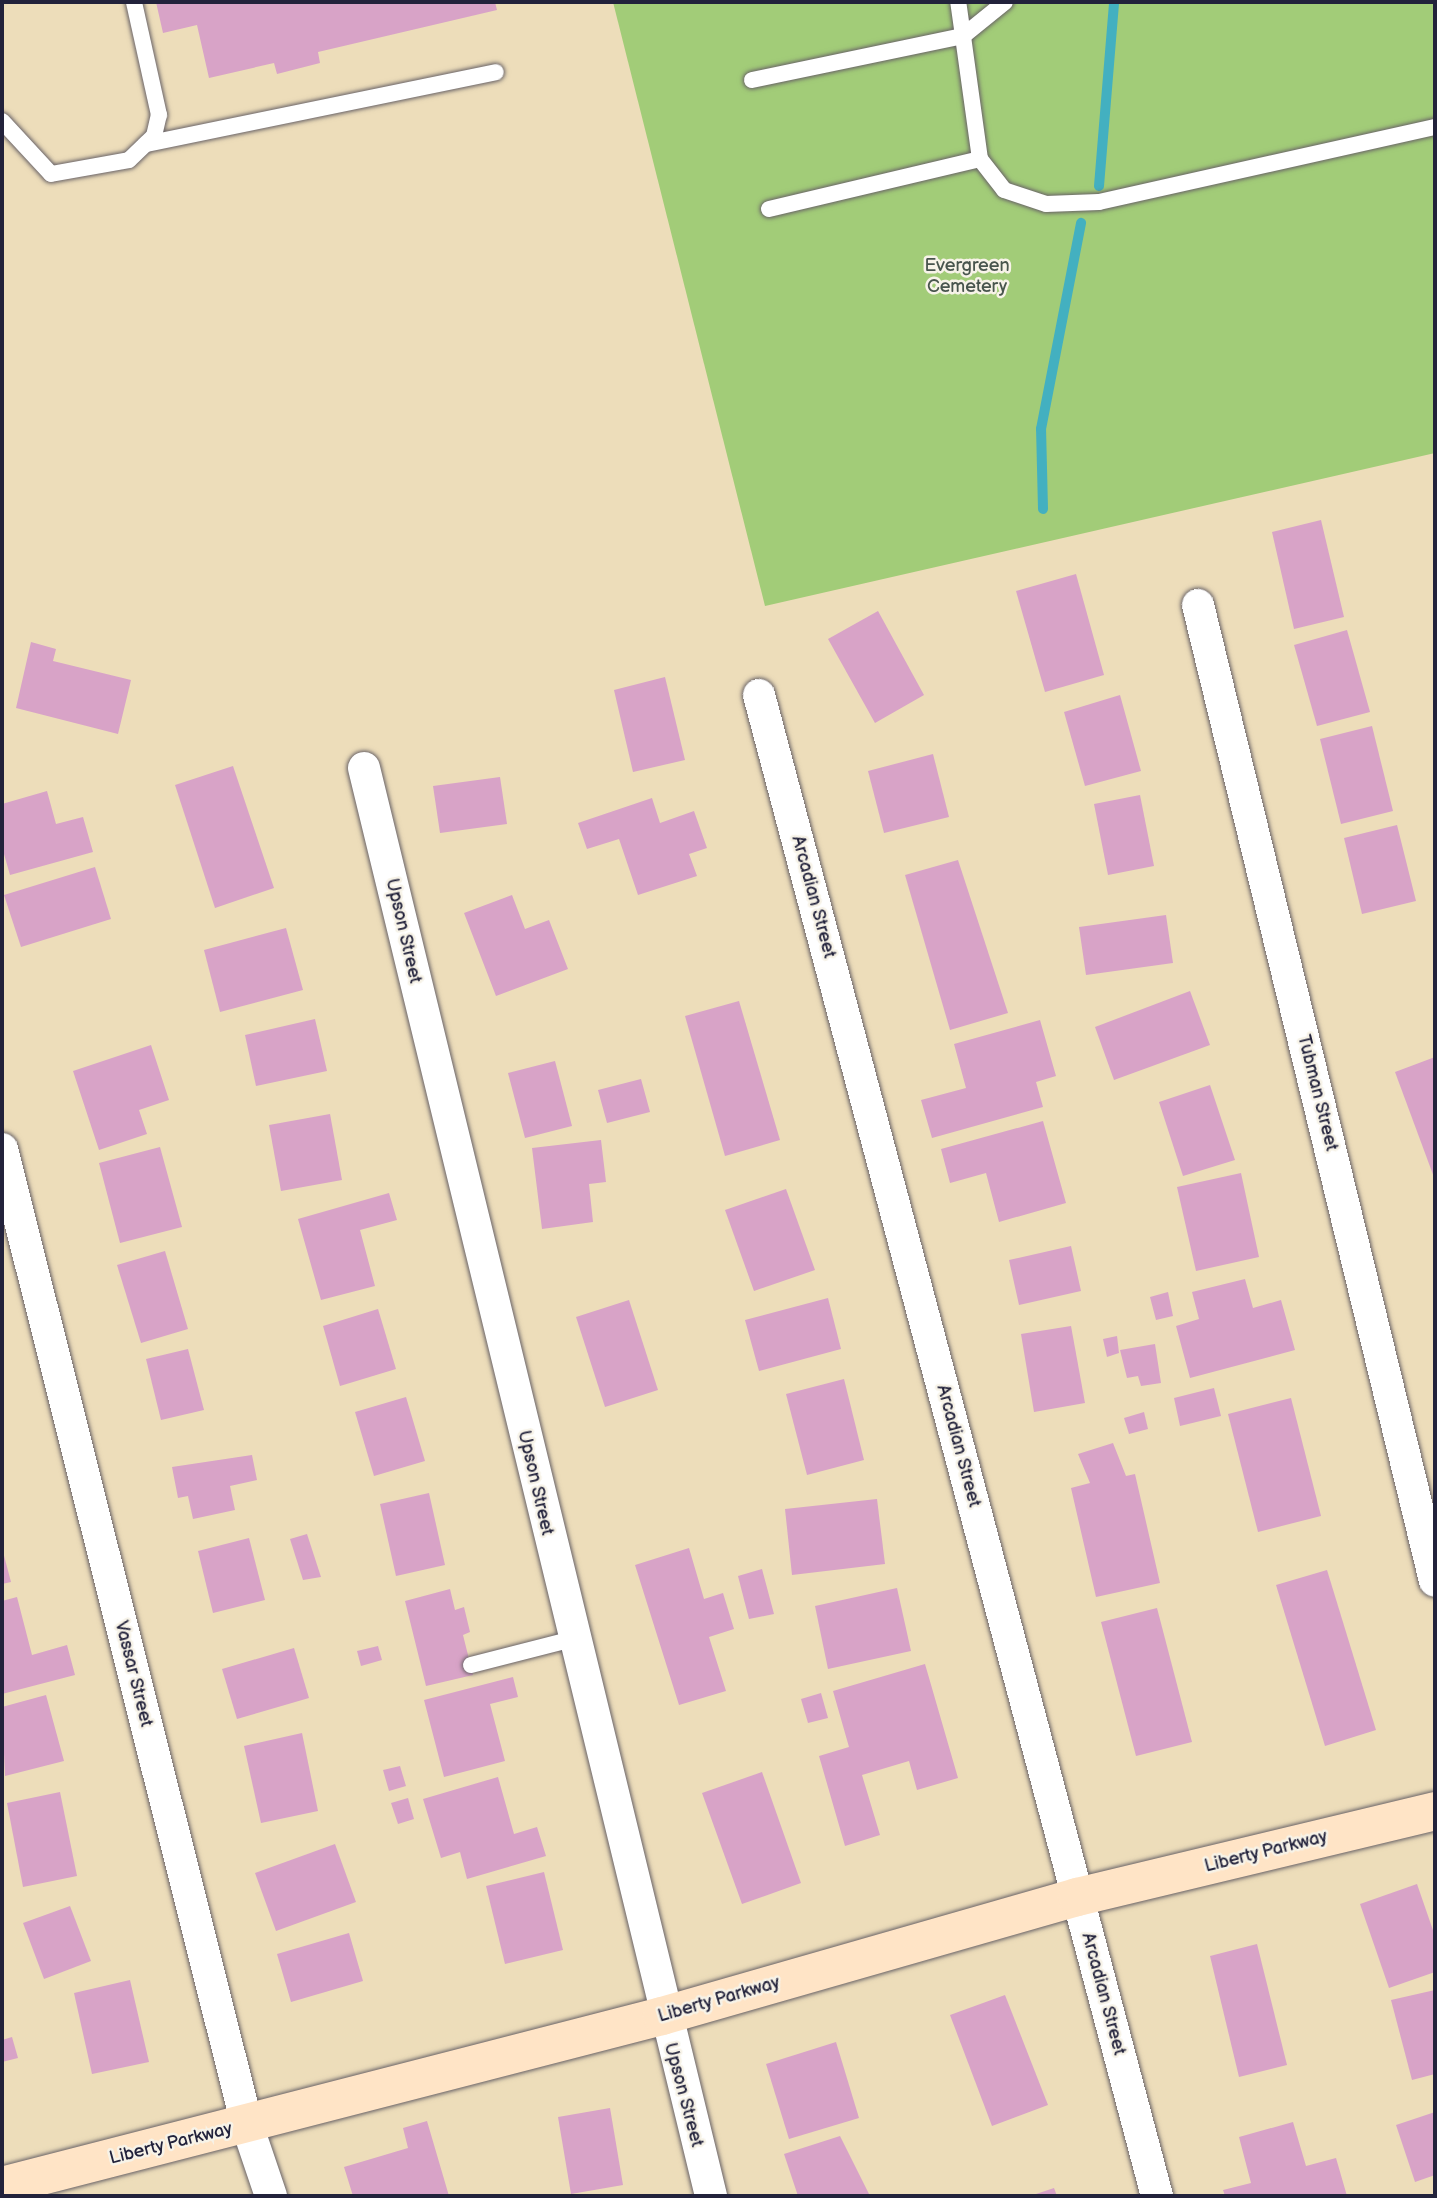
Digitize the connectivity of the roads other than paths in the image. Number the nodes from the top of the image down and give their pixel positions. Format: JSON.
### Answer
{"nodes":[{"id":1,"x":134,"y":2,"type":"edge"},
{"id":2,"x":958,"y":2,"type":"edge"},
{"id":3,"x":1006,"y":2,"type":"edge"},
{"id":4,"x":963,"y":36,"type":"junction"},
{"id":5,"x":496,"y":72,"type":"dead end"},
{"id":6,"x":752,"y":80,"type":"dead end"},
{"id":7,"x":2,"y":121,"type":"edge"},
{"id":8,"x":1435,"y":127,"type":"edge"},
{"id":9,"x":146,"y":144,"type":"junction"},
{"id":10,"x":980,"y":159,"type":"junction"},
{"id":11,"x":769,"y":209,"type":"dead end"},
{"id":12,"x":1198,"y":605,"type":"dead end"},
{"id":13,"x":760,"y":695,"type":"dead end"},
{"id":14,"x":365,"y":768,"type":"dead end"},
{"id":15,"x":3,"y":1161,"type":"edge"},
{"id":16,"x":1435,"y":1581,"type":"edge"},
{"id":17,"x":572,"y":1639,"type":"junction"},
{"id":18,"x":471,"y":1665,"type":"dead end"},
{"id":19,"x":1435,"y":1811,"type":"edge"},
{"id":20,"x":1077,"y":1897,"type":"junction"},
{"id":21,"x":662,"y":2016,"type":"junction"},
{"id":22,"x":247,"y":2125,"type":"junction"},
{"id":23,"x":2,"y":2186,"type":"edge"},
{"id":24,"x":271,"y":2196,"type":"edge"},
{"id":25,"x":711,"y":2196,"type":"edge"},
{"id":26,"x":1157,"y":2196,"type":"edge"}],
"edges":[{"from":1,"to":9,"type":"lane"},
{"from":2,"to":4,"type":"lane"},
{"from":3,"to":4,"type":"lane"},
{"from":4,"to":6,"type":"lane"},
{"from":4,"to":10,"type":"lane"},
{"from":5,"to":9,"type":"lane"},
{"from":7,"to":9,"type":"lane"},
{"from":8,"to":10,"type":"lane"},
{"from":10,"to":11,"type":"lane"},
{"from":12,"to":16,"type":"street","name":"Tubman Street"},
{"from":13,"to":20,"type":"street","name":"Arcadian Street"},
{"from":14,"to":17,"type":"street","name":"Upson Street"},
{"from":15,"to":22,"type":"street","name":"Vassar Street"},
{"from":17,"to":18,"type":"lane"},
{"from":17,"to":21,"type":"street","name":"Upson Street"},
{"from":19,"to":20,"type":"street","name":"Liberty Parkway"},
{"from":20,"to":21,"type":"street","name":"Liberty Parkway"},
{"from":20,"to":26,"type":"street","name":"Arcadian Street"},
{"from":21,"to":22,"type":"street","name":"Liberty Parkway"},
{"from":21,"to":25,"type":"street","name":"Upson Street"},
{"from":22,"to":23,"type":"street","name":"Liberty Parkway"},
{"from":22,"to":24,"type":"street","name":"Vassar Street"}]}
